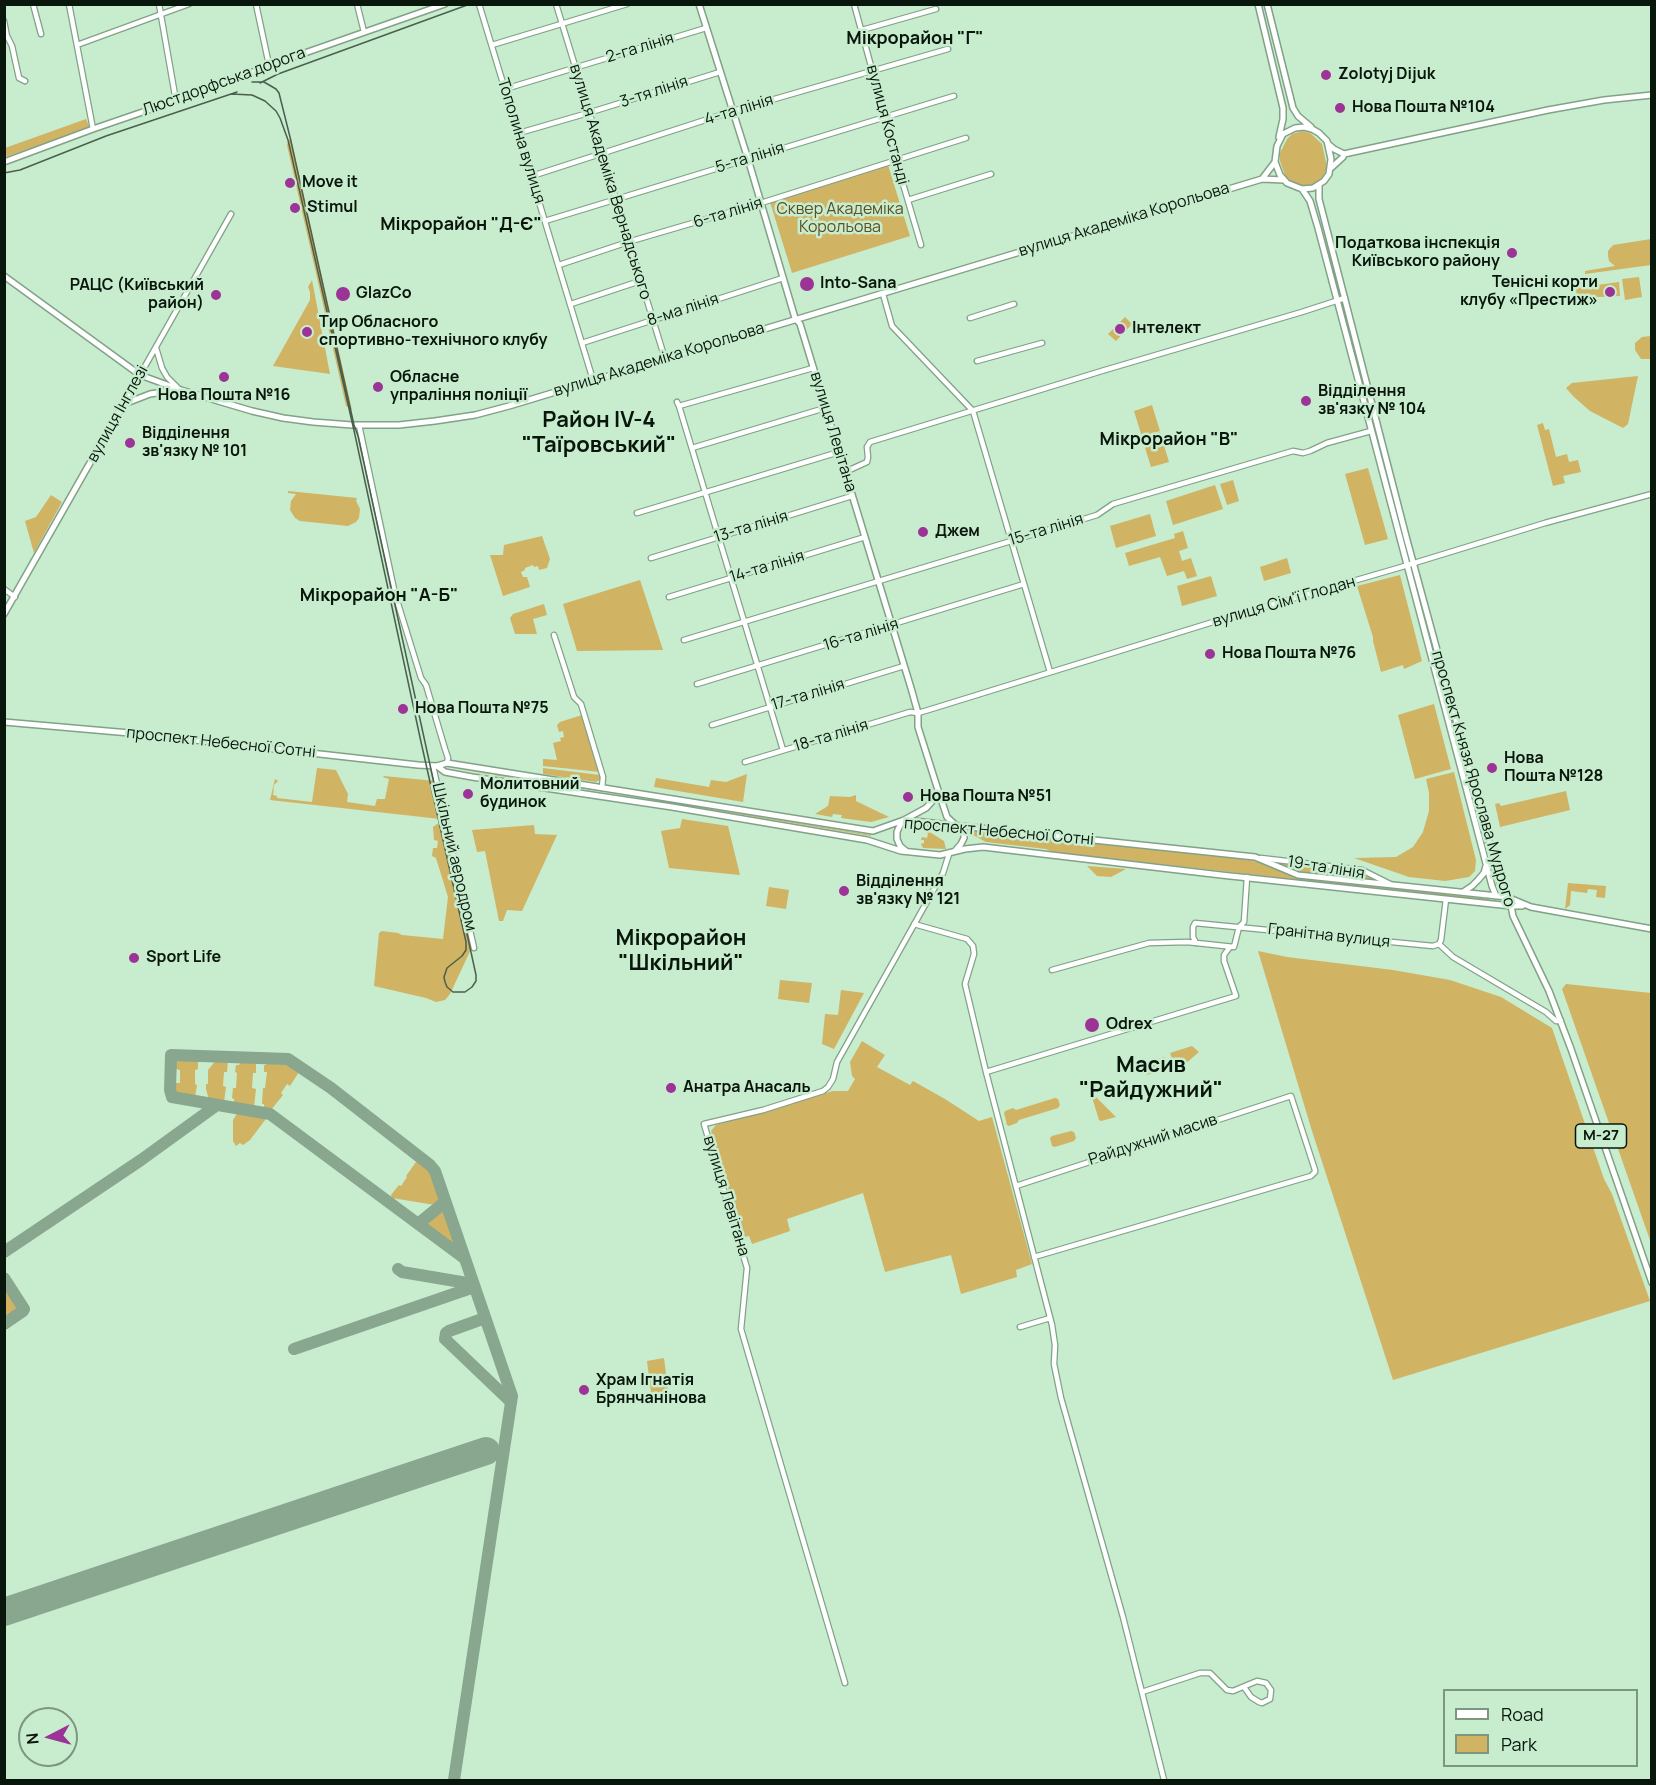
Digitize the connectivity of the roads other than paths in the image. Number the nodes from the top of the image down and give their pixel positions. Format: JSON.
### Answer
{"nodes":[{"id":1,"x":33,"y":4,"type":"edge"},
{"id":2,"x":69,"y":4,"type":"edge"},
{"id":3,"x":159,"y":4,"type":"edge"},
{"id":4,"x":189,"y":4,"type":"edge"},
{"id":5,"x":256,"y":4,"type":"edge"},
{"id":6,"x":357,"y":4,"type":"edge"},
{"id":7,"x":445,"y":4,"type":"edge"},
{"id":8,"x":479,"y":4,"type":"edge"},
{"id":9,"x":556,"y":4,"type":"edge"},
{"id":10,"x":627,"y":4,"type":"edge"},
{"id":11,"x":699,"y":4,"type":"edge"},
{"id":12,"x":854,"y":4,"type":"edge"},
{"id":13,"x":1258,"y":4,"type":"edge"},
{"id":14,"x":1267,"y":4,"type":"edge"},
{"id":15,"x":936,"y":9,"type":"dead end"},
{"id":16,"x":161,"y":15,"type":"junction"},
{"id":17,"x":4,"y":21,"type":"edge"},
{"id":18,"x":561,"y":25,"type":"junction"},
{"id":19,"x":706,"y":28,"type":"junction"},
{"id":20,"x":862,"y":30,"type":"junction"},
{"id":21,"x":364,"y":32,"type":"junction"},
{"id":22,"x":41,"y":34,"type":"dead end"},
{"id":23,"x":6,"y":37,"type":"edge"},
{"id":24,"x":77,"y":45,"type":"junction"},
{"id":25,"x":492,"y":45,"type":"junction"},
{"id":26,"x":948,"y":49,"type":"dead end"},
{"id":27,"x":269,"y":65,"type":"junction"},
{"id":28,"x":574,"y":68,"type":"junction"},
{"id":29,"x":720,"y":72,"type":"junction"},
{"id":30,"x":870,"y":72,"type":"junction"},
{"id":31,"x":25,"y":81,"type":"dead end"},
{"id":32,"x":505,"y":89,"type":"junction"},
{"id":33,"x":1652,"y":95,"type":"edge"},
{"id":34,"x":954,"y":96,"type":"dead end"},
{"id":35,"x":176,"y":101,"type":"junction"},
{"id":36,"x":733,"y":111,"type":"junction"},
{"id":37,"x":588,"y":113,"type":"junction"},
{"id":38,"x":883,"y":117,"type":"junction"},
{"id":39,"x":93,"y":129,"type":"junction"},
{"id":40,"x":1312,"y":129,"type":"junction"},
{"id":41,"x":519,"y":133,"type":"junction"},
{"id":42,"x":966,"y":138,"type":"dead end"},
{"id":43,"x":1279,"y":140,"type":"junction"},
{"id":44,"x":1329,"y":144,"type":"junction"},
{"id":45,"x":1344,"y":154,"type":"junction"},
{"id":46,"x":601,"y":155,"type":"junction"},
{"id":47,"x":748,"y":159,"type":"junction"},
{"id":48,"x":896,"y":160,"type":"junction"},
{"id":49,"x":4,"y":162,"type":"edge"},
{"id":50,"x":1275,"y":162,"type":"junction"},
{"id":51,"x":1331,"y":168,"type":"junction"},
{"id":52,"x":991,"y":174,"type":"dead end"},
{"id":53,"x":532,"y":176,"type":"junction"},
{"id":54,"x":1262,"y":179,"type":"junction"},
{"id":55,"x":1284,"y":180,"type":"junction"},
{"id":56,"x":1319,"y":185,"type":"junction"},
{"id":57,"x":1302,"y":189,"type":"junction"},
{"id":58,"x":615,"y":199,"type":"junction"},
{"id":59,"x":908,"y":200,"type":"junction"},
{"id":60,"x":761,"y":203,"type":"junction"},
{"id":61,"x":231,"y":214,"type":"dead end"},
{"id":62,"x":545,"y":221,"type":"junction"},
{"id":63,"x":628,"y":242,"type":"junction"},
{"id":64,"x":921,"y":245,"type":"dead end"},
{"id":65,"x":559,"y":265,"type":"junction"},
{"id":66,"x":4,"y":276,"type":"edge"},
{"id":67,"x":783,"y":278,"type":"junction"},
{"id":68,"x":640,"y":281,"type":"junction"},
{"id":69,"x":883,"y":294,"type":"junction"},
{"id":70,"x":1345,"y":298,"type":"junction"},
{"id":71,"x":1336,"y":301,"type":"junction"},
{"id":72,"x":571,"y":304,"type":"junction"},
{"id":73,"x":1014,"y":304,"type":"dead end"},
{"id":74,"x":795,"y":318,"type":"junction"},
{"id":75,"x":970,"y":318,"type":"dead end"},
{"id":76,"x":652,"y":320,"type":"junction"},
{"id":77,"x":582,"y":342,"type":"junction"},
{"id":78,"x":1042,"y":343,"type":"dead end"},
{"id":79,"x":155,"y":347,"type":"junction"},
{"id":80,"x":665,"y":359,"type":"junction"},
{"id":81,"x":976,"y":361,"type":"dead end"},
{"id":82,"x":813,"y":368,"type":"junction"},
{"id":83,"x":140,"y":375,"type":"junction"},
{"id":84,"x":593,"y":380,"type":"junction"},
{"id":85,"x":181,"y":390,"type":"junction"},
{"id":86,"x":124,"y":404,"type":"junction"},
{"id":87,"x":825,"y":408,"type":"junction"},
{"id":88,"x":973,"y":411,"type":"junction"},
{"id":89,"x":359,"y":425,"type":"junction"},
{"id":90,"x":1379,"y":429,"type":"junction"},
{"id":91,"x":1371,"y":430,"type":"junction"},
{"id":92,"x":692,"y":448,"type":"junction"},
{"id":93,"x":839,"y":453,"type":"junction"},
{"id":94,"x":844,"y":472,"type":"junction"},
{"id":95,"x":705,"y":493,"type":"junction"},
{"id":96,"x":1652,"y":494,"type":"edge"},
{"id":97,"x":852,"y":496,"type":"junction"},
{"id":98,"x":637,"y":513,"type":"dead end"},
{"id":99,"x":719,"y":537,"type":"junction"},
{"id":100,"x":865,"y":537,"type":"junction"},
{"id":101,"x":1011,"y":541,"type":"junction"},
{"id":102,"x":651,"y":558,"type":"dead end"},
{"id":103,"x":1414,"y":563,"type":"junction"},
{"id":104,"x":1407,"y":565,"type":"junction"},
{"id":105,"x":731,"y":578,"type":"junction"},
{"id":106,"x":878,"y":581,"type":"junction"},
{"id":107,"x":1024,"y":584,"type":"junction"},
{"id":108,"x":4,"y":589,"type":"edge"},
{"id":109,"x":15,"y":597,"type":"junction"},
{"id":110,"x":669,"y":597,"type":"dead end"},
{"id":111,"x":4,"y":614,"type":"edge"},
{"id":112,"x":744,"y":622,"type":"junction"},
{"id":113,"x":892,"y":626,"type":"junction"},
{"id":114,"x":555,"y":635,"type":"dead end"},
{"id":115,"x":684,"y":640,"type":"dead end"},
{"id":116,"x":758,"y":666,"type":"junction"},
{"id":117,"x":904,"y":666,"type":"junction"},
{"id":118,"x":1050,"y":672,"type":"junction"},
{"id":119,"x":697,"y":684,"type":"dead end"},
{"id":120,"x":770,"y":707,"type":"junction"},
{"id":121,"x":918,"y":713,"type":"junction"},
{"id":122,"x":5,"y":722,"type":"edge"},
{"id":123,"x":712,"y":725,"type":"dead end"},
{"id":124,"x":783,"y":750,"type":"junction"},
{"id":125,"x":745,"y":762,"type":"dead end"},
{"id":126,"x":447,"y":764,"type":"junction"},
{"id":127,"x":435,"y":766,"type":"junction"},
{"id":128,"x":602,"y":788,"type":"junction"},
{"id":129,"x":938,"y":790,"type":"junction"},
{"id":130,"x":673,"y":800,"type":"junction"},
{"id":131,"x":672,"y":807,"type":"junction"},
{"id":132,"x":904,"y":820,"type":"junction"},
{"id":133,"x":957,"y":825,"type":"junction"},
{"id":134,"x":906,"y":851,"type":"junction"},
{"id":135,"x":951,"y":853,"type":"junction"},
{"id":136,"x":1255,"y":857,"type":"junction"},
{"id":137,"x":1486,"y":865,"type":"junction"},
{"id":138,"x":1247,"y":877,"type":"junction"},
{"id":139,"x":1395,"y":886,"type":"junction"},
{"id":140,"x":1461,"y":892,"type":"junction"},
{"id":141,"x":1496,"y":896,"type":"junction"},
{"id":142,"x":1507,"y":897,"type":"junction"},
{"id":143,"x":1446,"y":899,"type":"junction"},
{"id":144,"x":1503,"y":906,"type":"junction"},
{"id":145,"x":1511,"y":906,"type":"junction"},
{"id":146,"x":1526,"y":906,"type":"junction"},
{"id":147,"x":1513,"y":916,"type":"junction"},
{"id":148,"x":914,"y":924,"type":"junction"},
{"id":149,"x":1239,"y":927,"type":"junction"},
{"id":150,"x":1652,"y":929,"type":"edge"},
{"id":151,"x":1196,"y":943,"type":"junction"},
{"id":152,"x":1439,"y":944,"type":"junction"},
{"id":153,"x":1230,"y":947,"type":"junction"},
{"id":154,"x":474,"y":948,"type":"dead end"},
{"id":155,"x":1052,"y":970,"type":"dead end"},
{"id":156,"x":1561,"y":1021,"type":"junction"},
{"id":157,"x":986,"y":1072,"type":"junction"},
{"id":158,"x":1016,"y":1186,"type":"junction"},
{"id":159,"x":1034,"y":1257,"type":"junction"},
{"id":160,"x":1652,"y":1283,"type":"edge"},
{"id":161,"x":1050,"y":1318,"type":"junction"},
{"id":162,"x":1020,"y":1327,"type":"dead end"},
{"id":163,"x":845,"y":1683,"type":"dead end"},
{"id":164,"x":1245,"y":1687,"type":"junction"},
{"id":165,"x":1142,"y":1692,"type":"junction"},
{"id":166,"x":1164,"y":1780,"type":"edge"}],
"edges":[{"from":1,"to":22,"type":"street"},
{"from":2,"to":24,"type":"street"},
{"from":3,"to":16,"type":"street"},
{"from":4,"to":16,"type":"street"},
{"from":5,"to":27,"type":"street"},
{"from":6,"to":21,"type":"street"},
{"from":7,"to":21,"type":"main road","name":"Люстдорфська дорога"},
{"from":8,"to":25,"type":"street","name":"Тополина вулиця"},
{"from":9,"to":18,"type":"street","name":"вулиця Академіка Вернадського"},
{"from":10,"to":18,"type":"street"},
{"from":11,"to":19,"type":"main road","name":"вулиця Левітана"},
{"from":12,"to":20,"type":"street","name":"вулиця Костанді"},
{"from":13,"to":43,"type":"main road"},
{"from":14,"to":40,"type":"main road"},
{"from":15,"to":20,"type":"street"},
{"from":16,"to":24,"type":"street"},
{"from":16,"to":35,"type":"street"},
{"from":17,"to":23,"type":"street"},
{"from":18,"to":25,"type":"street"},
{"from":18,"to":28,"type":"street","name":"вулиця Академіка Вернадського"},
{"from":19,"to":28,"type":"street","name":"2-га лінія"},
{"from":19,"to":29,"type":"main road","name":"вулиця Левітана"},
{"from":20,"to":30,"type":"street","name":"вулиця Костанді"},
{"from":21,"to":27,"type":"main road","name":"Люстдорфська дорога"},
{"from":23,"to":31,"type":"street"},
{"from":24,"to":39,"type":"street"},
{"from":25,"to":32,"type":"street","name":"Тополина вулиця"},
{"from":26,"to":30,"type":"street","name":"4-та лінія"},
{"from":27,"to":35,"type":"main road","name":"Люстдорфська дорога"},
{"from":28,"to":32,"type":"street","name":"2-га лінія"},
{"from":28,"to":37,"type":"street","name":"вулиця Академіка Вернадського"},
{"from":29,"to":36,"type":"main road","name":"вулиця Левітана"},
{"from":29,"to":37,"type":"street","name":"3-тя лінія"},
{"from":30,"to":36,"type":"street","name":"4-та лінія"},
{"from":30,"to":38,"type":"street","name":"вулиця Костанді"},
{"from":32,"to":41,"type":"street","name":"Тополина вулиця"},
{"from":33,"to":45,"type":"main road"},
{"from":34,"to":38,"type":"street","name":"5-та лінія"},
{"from":35,"to":39,"type":"main road","name":"Люстдорфська дорога"},
{"from":36,"to":46,"type":"street","name":"4-та лінія"},
{"from":36,"to":47,"type":"main road","name":"вулиця Левітана"},
{"from":37,"to":41,"type":"street","name":"3-тя лінія"},
{"from":37,"to":46,"type":"street","name":"вулиця Академіка Вернадського"},
{"from":38,"to":47,"type":"street","name":"5-та лінія"},
{"from":38,"to":48,"type":"street","name":"вулиця Костанді"},
{"from":39,"to":49,"type":"main road","name":"Люстдорфська дорога"},
{"from":40,"to":43,"type":"main road"},
{"from":40,"to":44,"type":"main road"},
{"from":41,"to":53,"type":"street","name":"Тополина вулиця"},
{"from":42,"to":48,"type":"street","name":"6-та лінія"},
{"from":43,"to":50,"type":"main road"},
{"from":44,"to":45,"type":"main road"},
{"from":44,"to":51,"type":"main road"},
{"from":45,"to":51,"type":"main road"},
{"from":46,"to":53,"type":"street","name":"4-та лінія"},
{"from":46,"to":58,"type":"street","name":"вулиця Академіка Вернадського"},
{"from":47,"to":58,"type":"street","name":"5-та лінія"},
{"from":47,"to":60,"type":"main road","name":"вулиця Левітана"},
{"from":48,"to":59,"type":"street","name":"вулиця Костанді"},
{"from":48,"to":60,"type":"street","name":"6-та лінія"},
{"from":50,"to":54,"type":"main road"},
{"from":50,"to":55,"type":"main road"},
{"from":51,"to":56,"type":"main road"},
{"from":52,"to":59,"type":"street"},
{"from":53,"to":62,"type":"street","name":"Тополина вулиця"},
{"from":54,"to":55,"type":"main road","name":"вулиця Академіка Корольова"},
{"from":54,"to":69,"type":"main road","name":"вулиця Академіка Корольова"},
{"from":55,"to":57,"type":"main road"},
{"from":56,"to":57,"type":"main road"},
{"from":56,"to":70,"type":"main road","name":"проспект Князя Ярослава Мудрого"},
{"from":57,"to":71,"type":"main road","name":"проспект Князя Ярослава Мудрого"},
{"from":58,"to":62,"type":"street","name":"5-та лінія"},
{"from":58,"to":63,"type":"street","name":"вулиця Академіка Вернадського"},
{"from":59,"to":64,"type":"street","name":"вулиця Костанді"},
{"from":60,"to":63,"type":"street","name":"6-та лінія"},
{"from":60,"to":67,"type":"main road","name":"вулиця Левітана"},
{"from":61,"to":79,"type":"street","name":"вулиця Інглезі"},
{"from":62,"to":65,"type":"street","name":"Тополина вулиця"},
{"from":63,"to":65,"type":"street","name":"6-та лінія"},
{"from":63,"to":68,"type":"street","name":"вулиця Академіка Вернадського"},
{"from":65,"to":72,"type":"street","name":"Тополина вулиця"},
{"from":66,"to":83,"type":"main road","name":"вулиця Академіка Корольова"},
{"from":67,"to":74,"type":"main road","name":"вулиця Левітана"},
{"from":67,"to":76,"type":"street","name":"8-ма лінія"},
{"from":68,"to":72,"type":"street"},
{"from":68,"to":76,"type":"street","name":"вулиця Академіка Вернадського"},
{"from":69,"to":74,"type":"main road","name":"вулиця Академіка Корольова"},
{"from":69,"to":88,"type":"street"},
{"from":70,"to":71,"type":"street"},
{"from":70,"to":90,"type":"main road","name":"проспект Князя Ярослава Мудрого"},
{"from":71,"to":88,"type":"street"},
{"from":71,"to":91,"type":"main road","name":"проспект Князя Ярослава Мудрого"},
{"from":72,"to":77,"type":"street","name":"Тополина вулиця"},
{"from":73,"to":75,"type":"street"},
{"from":74,"to":80,"type":"main road","name":"вулиця Академіка Корольова"},
{"from":74,"to":82,"type":"main road","name":"вулиця Левітана"},
{"from":76,"to":77,"type":"street","name":"8-ма лінія"},
{"from":76,"to":80,"type":"street","name":"вулиця Академіка Вернадського"},
{"from":77,"to":84,"type":"street","name":"Тополина вулиця"},
{"from":78,"to":81,"type":"street"},
{"from":79,"to":83,"type":"street","name":"вулиця Інглезі"},
{"from":79,"to":85,"type":"street"},
{"from":80,"to":84,"type":"main road","name":"вулиця Академіка Корольова"},
{"from":82,"to":87,"type":"main road","name":"вулиця Левітана"},
{"from":82,"to":92,"type":"street"},
{"from":83,"to":85,"type":"main road","name":"вулиця Академіка Корольова"},
{"from":83,"to":86,"type":"main road","name":"вулиця Інглезі"},
{"from":84,"to":89,"type":"main road","name":"вулиця Академіка Корольова"},
{"from":85,"to":86,"type":"main road"},
{"from":85,"to":89,"type":"main road","name":"вулиця Академіка Корольова"},
{"from":86,"to":109,"type":"main road","name":"вулиця Інглезі"},
{"from":87,"to":92,"type":"street"},
{"from":87,"to":93,"type":"main road","name":"вулиця Левітана"},
{"from":88,"to":94,"type":"street"},
{"from":88,"to":101,"type":"street"},
{"from":89,"to":126,"type":"street"},
{"from":90,"to":91,"type":"main road"},
{"from":90,"to":103,"type":"main road","name":"проспект Князя Ярослава Мудрого"},
{"from":91,"to":101,"type":"street","name":"15-та лінія"},
{"from":91,"to":104,"type":"main road","name":"проспект Князя Ярослава Мудрого"},
{"from":92,"to":95,"type":"street"},
{"from":93,"to":94,"type":"main road","name":"вулиця Левітана"},
{"from":93,"to":95,"type":"street"},
{"from":94,"to":97,"type":"main road","name":"вулиця Левітана"},
{"from":95,"to":98,"type":"street"},
{"from":95,"to":99,"type":"street"},
{"from":96,"to":103,"type":"street","name":"вулиця Сім'ї Глодан"},
{"from":97,"to":99,"type":"street","name":"13-та лінія"},
{"from":97,"to":100,"type":"main road","name":"вулиця Левітана"},
{"from":99,"to":102,"type":"street","name":"13-та лінія"},
{"from":99,"to":105,"type":"street"},
{"from":100,"to":105,"type":"street","name":"14-та лінія"},
{"from":100,"to":106,"type":"main road","name":"вулиця Левітана"},
{"from":101,"to":106,"type":"street","name":"15-та лінія"},
{"from":101,"to":107,"type":"street"},
{"from":103,"to":104,"type":"street","name":"вулиця Сім'ї Глодан"},
{"from":103,"to":142,"type":"main road","name":"проспект Князя Ярослава Мудрого"},
{"from":104,"to":118,"type":"street","name":"вулиця Сім'ї Глодан"},
{"from":104,"to":137,"type":"main road","name":"проспект Князя Ярослава Мудрого"},
{"from":105,"to":110,"type":"street","name":"14-та лінія"},
{"from":105,"to":112,"type":"street"},
{"from":106,"to":112,"type":"street","name":"15-та лінія"},
{"from":106,"to":113,"type":"main road","name":"вулиця Левітана"},
{"from":107,"to":113,"type":"street","name":"16-та лінія"},
{"from":107,"to":118,"type":"street"},
{"from":108,"to":109,"type":"street"},
{"from":109,"to":111,"type":"main road","name":"вулиця Інглезі"},
{"from":112,"to":115,"type":"street","name":"15-та лінія"},
{"from":112,"to":116,"type":"street"},
{"from":113,"to":116,"type":"street","name":"16-та лінія"},
{"from":113,"to":117,"type":"main road","name":"вулиця Левітана"},
{"from":114,"to":128,"type":"street"},
{"from":116,"to":119,"type":"street","name":"16-та лінія"},
{"from":116,"to":120,"type":"street"},
{"from":117,"to":120,"type":"street","name":"17-та лінія"},
{"from":117,"to":121,"type":"main road","name":"вулиця Левітана"},
{"from":118,"to":121,"type":"street","name":"вулиця Сім'ї Глодан"},
{"from":120,"to":123,"type":"street","name":"17-та лінія"},
{"from":120,"to":124,"type":"street"},
{"from":121,"to":124,"type":"street","name":"18-та лінія"},
{"from":121,"to":129,"type":"main road","name":"вулиця Левітана"},
{"from":122,"to":127,"type":"main road","name":"проспект Небесної Сотні"},
{"from":124,"to":125,"type":"street","name":"18-та лінія"},
{"from":126,"to":127,"type":"main road","name":"проспект Небесної Сотні"},
{"from":126,"to":128,"type":"main road","name":"проспект Небесної Сотні"},
{"from":127,"to":131,"type":"main road","name":"проспект Небесної Сотні"},
{"from":127,"to":154,"type":"street","name":"Шкільний аеродром"},
{"from":128,"to":130,"type":"main road","name":"проспект Небесної Сотні"},
{"from":129,"to":132,"type":"main road"},
{"from":129,"to":133,"type":"main road","name":"вулиця Левітана"},
{"from":130,"to":131,"type":"main road"},
{"from":130,"to":132,"type":"main road","name":"проспект Небесної Сотні"},
{"from":131,"to":134,"type":"main road","name":"проспект Небесної Сотні"},
{"from":132,"to":133,"type":"main road","name":"проспект Небесної Сотні"},
{"from":132,"to":134,"type":"main road"},
{"from":133,"to":135,"type":"main road","name":"вулиця Левітана"},
{"from":133,"to":136,"type":"main road","name":"проспект Небесної Сотні"},
{"from":134,"to":135,"type":"main road","name":"проспект Небесної Сотні"},
{"from":135,"to":138,"type":"main road","name":"проспект Небесної Сотні"},
{"from":135,"to":148,"type":"street","name":"вулиця Левітана"},
{"from":136,"to":139,"type":"main road","name":"проспект Небесної Сотні"},
{"from":136,"to":139,"type":"street","name":"19-та лінія"},
{"from":137,"to":140,"type":"main road"},
{"from":137,"to":141,"type":"main road","name":"проспект Князя Ярослава Мудрого"},
{"from":138,"to":143,"type":"main road","name":"проспект Небесної Сотні"},
{"from":138,"to":149,"type":"street"},
{"from":139,"to":140,"type":"main road","name":"проспект Небесної Сотні"},
{"from":140,"to":141,"type":"main road","name":"проспект Небесної Сотні"},
{"from":141,"to":142,"type":"main road","name":"проспект Небесної Сотні"},
{"from":141,"to":144,"type":"main road","name":"проспект Князя Ярослава Мудрого"},
{"from":142,"to":145,"type":"main road","name":"проспект Князя Ярослава Мудрого"},
{"from":142,"to":146,"type":"main road","name":"проспект Небесної Сотні"},
{"from":143,"to":144,"type":"main road","name":"проспект Небесної Сотні"},
{"from":143,"to":152,"type":"street"},
{"from":144,"to":145,"type":"main road","name":"проспект Небесної Сотні"},
{"from":144,"to":147,"type":"main road","name":"проспект Князя Ярослава Мудрого"},
{"from":145,"to":146,"type":"main road","name":"проспект Небесної Сотні"},
{"from":145,"to":147,"type":"main road","name":"проспект Князя Ярослава Мудрого"},
{"from":146,"to":150,"type":"main road","name":"проспект Небесної Сотні"},
{"from":147,"to":156,"type":"main road","number":"М-27"},
{"from":148,"to":157,"type":"street"},
{"from":148,"to":163,"type":"street","name":"вулиця Левітана"},
{"from":149,"to":151,"type":"street","name":"Гранітна вулиця"},
{"from":149,"to":152,"type":"street","name":"Гранітна вулиця"},
{"from":149,"to":153,"type":"street"},
{"from":151,"to":153,"type":"street"},
{"from":151,"to":155,"type":"street"},
{"from":152,"to":156,"type":"street"},
{"from":153,"to":157,"type":"street"},
{"from":156,"to":160,"type":"main road","number":"М-27"},
{"from":157,"to":158,"type":"street"},
{"from":158,"to":159,"type":"street"},
{"from":158,"to":159,"type":"street","name":"Райдужний масив"},
{"from":159,"to":161,"type":"street"},
{"from":161,"to":162,"type":"street"},
{"from":161,"to":165,"type":"street"},
{"from":164,"to":164,"type":"street"},
{"from":164,"to":165,"type":"street"},
{"from":165,"to":166,"type":"street"}]}
